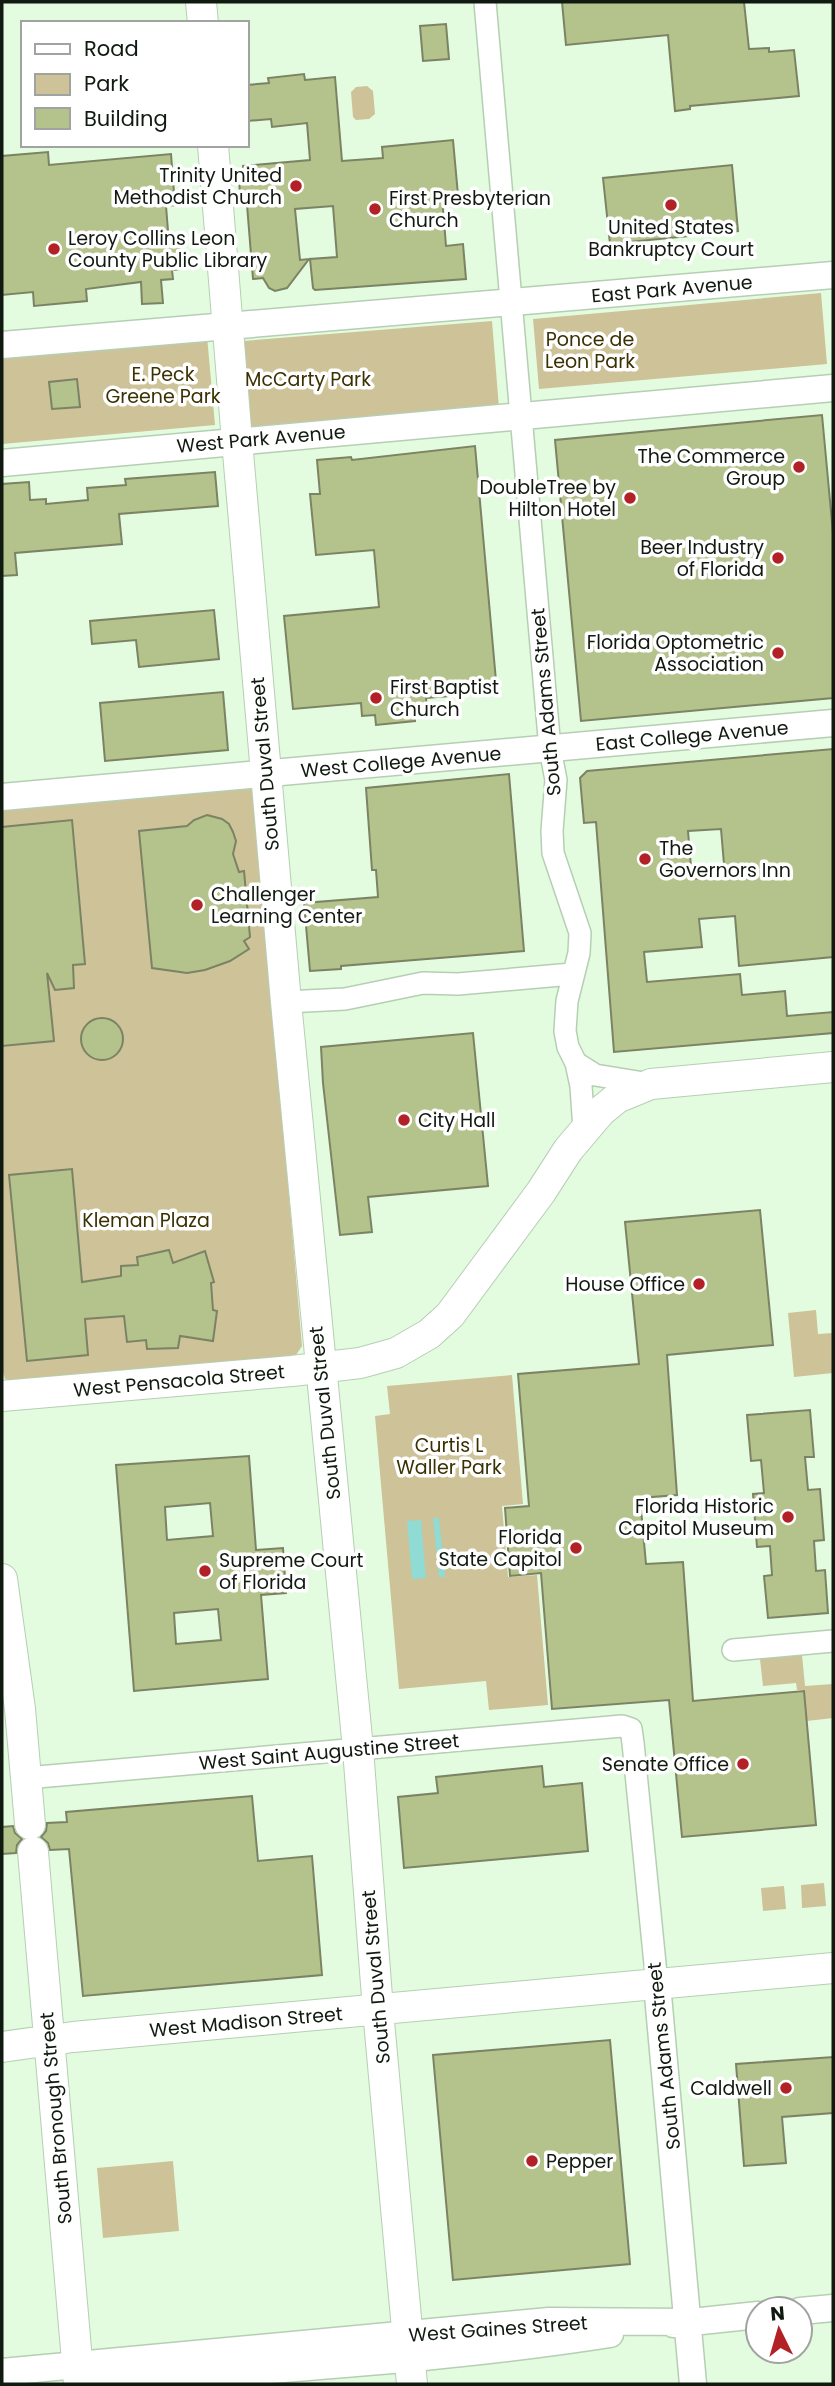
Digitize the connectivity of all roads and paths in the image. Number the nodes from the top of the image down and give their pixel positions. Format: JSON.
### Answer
{"nodes":[{"id":1,"x":201,"y":2,"type":"edge"},
{"id":2,"x":485,"y":2,"type":"edge"},
{"id":3,"x":203,"y":21,"type":"edge"},
{"id":4,"x":214,"y":147,"type":"edge"},
{"id":5,"x":833,"y":275,"type":"edge"},
{"id":6,"x":511,"y":303,"type":"junction"},
{"id":7,"x":229,"y":326,"type":"junction"},
{"id":8,"x":2,"y":345,"type":"edge"},
{"id":9,"x":833,"y":388,"type":"edge"},
{"id":10,"x":520,"y":417,"type":"junction"},
{"id":11,"x":237,"y":441,"type":"junction"},
{"id":12,"x":2,"y":463,"type":"edge"},
{"id":13,"x":833,"y":723,"type":"edge"},
{"id":14,"x":550,"y":749,"type":"junction"},
{"id":15,"x":266,"y":774,"type":"junction"},
{"id":16,"x":2,"y":797,"type":"edge"},
{"id":17,"x":572,"y":974,"type":"junction"},
{"id":18,"x":286,"y":1002,"type":"junction"},
{"id":19,"x":576,"y":1063,"type":"junction"},
{"id":20,"x":833,"y":1067,"type":"edge"},
{"id":21,"x":651,"y":1084,"type":"junction"},
{"id":22,"x":583,"y":1130,"type":"junction"},
{"id":23,"x":320,"y":1368,"type":"junction"},
{"id":24,"x":2,"y":1396,"type":"edge"},
{"id":25,"x":2,"y":1579,"type":"edge"},
{"id":26,"x":833,"y":1641,"type":"edge"},
{"id":27,"x":733,"y":1650,"type":"dead end"},
{"id":28,"x":631,"y":1729,"type":"joint"},
{"id":29,"x":358,"y":1749,"type":"junction"},
{"id":30,"x":26,"y":1778,"type":"junction"},
{"id":31,"x":833,"y":1968,"type":"edge"},
{"id":32,"x":657,"y":1984,"type":"junction"},
{"id":33,"x":378,"y":2010,"type":"junction"},
{"id":34,"x":50,"y":2041,"type":"junction"},
{"id":35,"x":2,"y":2047,"type":"edge"},
{"id":36,"x":833,"y":2308,"type":"edge"},
{"id":37,"x":814,"y":2310,"type":"edge"},
{"id":38,"x":744,"y":2316,"type":"edge"},
{"id":39,"x":688,"y":2322,"type":"junction"},
{"id":40,"x":410,"y":2359,"type":"edge"},
{"id":41,"x":2,"y":2372,"type":"edge"},
{"id":42,"x":82,"y":2378,"type":"edge"},
{"id":43,"x":693,"y":2384,"type":"edge"}],
"edges":[{"from":1,"to":3,"type":"main road"},
{"from":2,"to":6,"type":"street","name":"South Adams Street"},
{"from":4,"to":7,"type":"main road","name":"South Duval Street"},
{"from":5,"to":6,"type":"street","name":"East Park Avenue"},
{"from":6,"to":7,"type":"street"},
{"from":6,"to":10,"type":"street","name":"South Adams Street"},
{"from":7,"to":8,"type":"street"},
{"from":7,"to":11,"type":"main road","name":"South Duval Street"},
{"from":9,"to":10,"type":"street"},
{"from":10,"to":11,"type":"street","name":"West Park Avenue"},
{"from":10,"to":14,"type":"street","name":"South Adams Street"},
{"from":11,"to":12,"type":"street","name":"West Park Avenue"},
{"from":11,"to":15,"type":"main road","name":"South Duval Street"},
{"from":13,"to":14,"type":"street","name":"East College Avenue"},
{"from":14,"to":15,"type":"street","name":"West College Avenue"},
{"from":14,"to":17,"type":"street","name":"South Adams Street"},
{"from":15,"to":16,"type":"street","name":"West College Avenue"},
{"from":15,"to":18,"type":"main road","name":"South Duval Street"},
{"from":17,"to":18,"type":"street"},
{"from":17,"to":19,"type":"street","name":"South Adams Street"},
{"from":18,"to":23,"type":"main road","name":"South Duval Street"},
{"from":19,"to":21,"type":"street"},
{"from":19,"to":22,"type":"street","name":"South Adams Street"},
{"from":20,"to":21,"type":"main road","name":"West Pensacola Street"},
{"from":21,"to":22,"type":"main road","name":"West Pensacola Street"},
{"from":22,"to":23,"type":"main road","name":"West Pensacola Street"},
{"from":23,"to":24,"type":"main road","name":"West Pensacola Street"},
{"from":23,"to":29,"type":"main road","name":"South Duval Street"},
{"from":25,"to":30,"type":"main road","name":"South Bronough Street"},
{"from":26,"to":27,"type":"street"},
{"from":28,"to":29,"type":"street","name":"West Saint Augustine Street"},
{"from":28,"to":32,"type":"street","name":"South Adams Street"},
{"from":29,"to":30,"type":"street","name":"West Saint Augustine Street"},
{"from":29,"to":33,"type":"main road","name":"South Duval Street"},
{"from":30,"to":34,"type":"main road","name":"South Bronough Street"},
{"from":31,"to":32,"type":"main road","name":"West Madison Street"},
{"from":32,"to":33,"type":"main road","name":"West Madison Street"},
{"from":32,"to":39,"type":"street","name":"South Adams Street"},
{"from":33,"to":34,"type":"main road","name":"West Madison Street"},
{"from":33,"to":40,"type":"main road","name":"South Duval Street"},
{"from":34,"to":35,"type":"main road","name":"West Madison Street"},
{"from":34,"to":42,"type":"main road","name":"South Bronough Street"},
{"from":36,"to":37,"type":"street"},
{"from":38,"to":39,"type":"street","name":"West Gaines Street"},
{"from":39,"to":40,"type":"street","name":"West Gaines Street"},
{"from":39,"to":43,"type":"street","name":"South Adams Street"},
{"from":40,"to":42,"type":"street","name":"West Gaines Street"},
{"from":41,"to":42,"type":"street","name":"West Gaines Street"}]}
